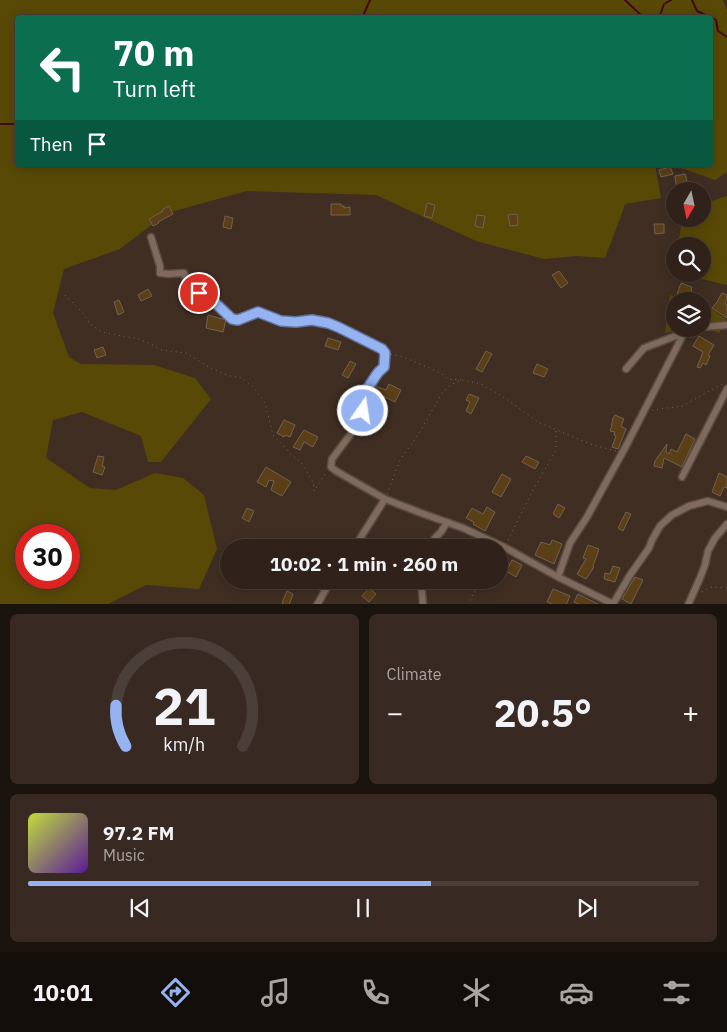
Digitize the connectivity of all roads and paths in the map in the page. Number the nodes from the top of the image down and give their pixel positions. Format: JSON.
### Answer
{"nodes":[{"id":1,"x":151,"y":237,"type":"dead end"},
{"id":2,"x":65,"y":295,"type":"dead end"},
{"id":3,"x":727,"y":325,"type":"edge"},
{"id":4,"x":711,"y":326,"type":"edge"},
{"id":5,"x":672,"y":337,"type":"edge"},
{"id":6,"x":682,"y":337,"type":"edge"},
{"id":7,"x":385,"y":353,"type":"junction"},
{"id":8,"x":626,"y":369,"type":"dead end"},
{"id":9,"x":463,"y":380,"type":"junction"},
{"id":10,"x":725,"y":382,"type":"dead end"},
{"id":11,"x":727,"y":390,"type":"edge"},
{"id":12,"x":644,"y":412,"type":"junction"},
{"id":13,"x":556,"y":430,"type":"junction"},
{"id":14,"x":622,"y":453,"type":"junction"},
{"id":15,"x":332,"y":467,"type":"junction"},
{"id":16,"x":682,"y":477,"type":"dead end"},
{"id":17,"x":385,"y":499,"type":"junction"},
{"id":18,"x":727,"y":506,"type":"edge"},
{"id":19,"x":447,"y":522,"type":"junction"},
{"id":20,"x":727,"y":524,"type":"edge"},
{"id":21,"x":360,"y":539,"type":"edge"},
{"id":22,"x":433,"y":539,"type":"edge"},
{"id":23,"x":487,"y":539,"type":"edge"},
{"id":24,"x":508,"y":539,"type":"edge"},
{"id":25,"x":508,"y":549,"type":"edge"},
{"id":26,"x":558,"y":577,"type":"junction"},
{"id":27,"x":727,"y":588,"type":"edge"},
{"id":28,"x":326,"y":589,"type":"edge"},
{"id":29,"x":422,"y":589,"type":"edge"},
{"id":30,"x":476,"y":589,"type":"edge"},
{"id":31,"x":694,"y":591,"type":"junction"},
{"id":32,"x":317,"y":604,"type":"edge"},
{"id":33,"x":423,"y":604,"type":"edge"},
{"id":34,"x":468,"y":604,"type":"edge"},
{"id":35,"x":613,"y":604,"type":"edge"},
{"id":36,"x":688,"y":604,"type":"edge"}],
"edges":[{"from":1,"to":7,"type":"street"},
{"from":2,"to":15,"type":"path"},
{"from":3,"to":4,"type":"street"},
{"from":5,"to":8,"type":"street"},
{"from":6,"to":12,"type":"street"},
{"from":7,"to":9,"type":"path"},
{"from":7,"to":15,"type":"street"},
{"from":9,"to":13,"type":"path"},
{"from":9,"to":17,"type":"path"},
{"from":10,"to":12,"type":"path"},
{"from":11,"to":16,"type":"street"},
{"from":12,"to":14,"type":"street"},
{"from":13,"to":14,"type":"path"},
{"from":13,"to":24,"type":"path"},
{"from":14,"to":26,"type":"street"},
{"from":15,"to":17,"type":"street"},
{"from":17,"to":19,"type":"street"},
{"from":17,"to":21,"type":"street"},
{"from":18,"to":35,"type":"street"},
{"from":19,"to":22,"type":"street"},
{"from":19,"to":23,"type":"street"},
{"from":20,"to":31,"type":"street"},
{"from":25,"to":26,"type":"street"},
{"from":26,"to":35,"type":"street"},
{"from":27,"to":31,"type":"path"},
{"from":28,"to":32,"type":"street"},
{"from":29,"to":33,"type":"street"},
{"from":30,"to":34,"type":"path"},
{"from":31,"to":36,"type":"street"}]}
